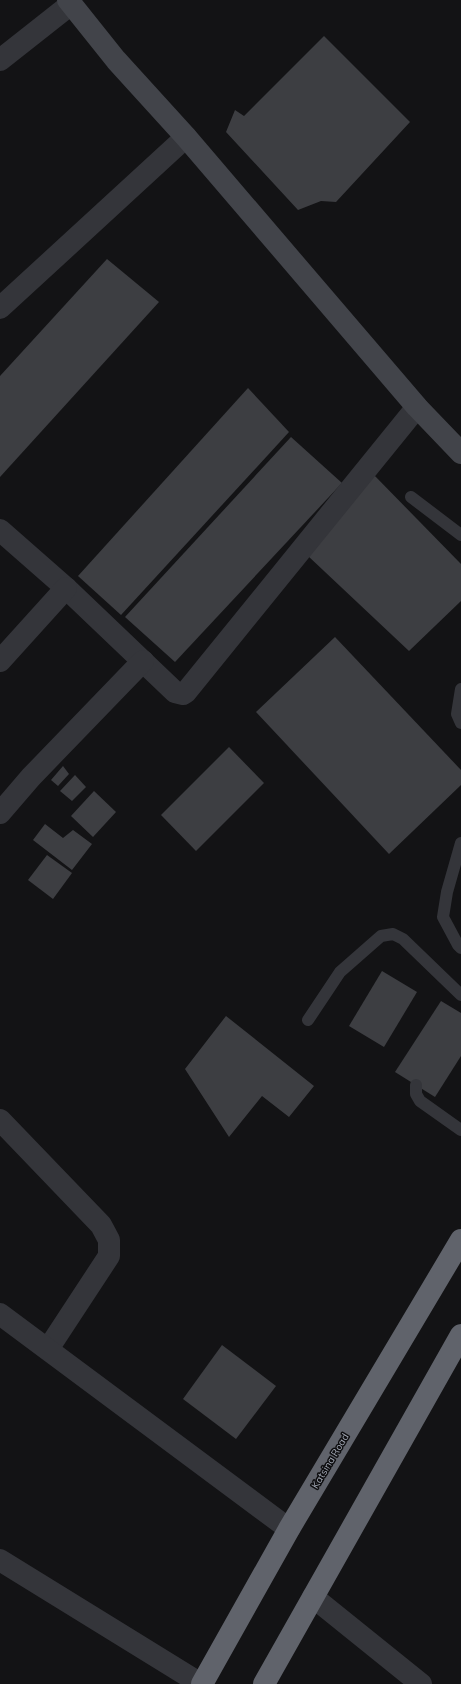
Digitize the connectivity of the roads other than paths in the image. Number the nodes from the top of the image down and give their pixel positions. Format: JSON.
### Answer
{"nodes":[{"id":1,"x":70,"y":2,"type":"edge"},
{"id":2,"x":0,"y":60,"type":"edge"},
{"id":3,"x":186,"y":137,"type":"junction"},
{"id":4,"x":0,"y":308,"type":"edge"},
{"id":5,"x":417,"y":407,"type":"junction"},
{"id":6,"x":461,"y":452,"type":"edge"},
{"id":7,"x":411,"y":497,"type":"dead end"},
{"id":8,"x":0,"y":530,"type":"edge"},
{"id":9,"x":461,"y":534,"type":"edge"},
{"id":10,"x":66,"y":588,"type":"junction"},
{"id":11,"x":0,"y":661,"type":"edge"},
{"id":12,"x":142,"y":661,"type":"junction"},
{"id":13,"x":461,"y":688,"type":"edge"},
{"id":14,"x":461,"y":723,"type":"edge"},
{"id":15,"x":0,"y":813,"type":"edge"},
{"id":16,"x":461,"y":843,"type":"edge"},
{"id":17,"x":461,"y":948,"type":"edge"},
{"id":18,"x":461,"y":995,"type":"edge"},
{"id":19,"x":308,"y":1020,"type":"dead end"},
{"id":20,"x":416,"y":1085,"type":"dead end"},
{"id":21,"x":0,"y":1120,"type":"edge"},
{"id":22,"x":461,"y":1130,"type":"edge"},
{"id":23,"x":461,"y":1240,"type":"edge"},
{"id":24,"x":0,"y":1314,"type":"edge"},
{"id":25,"x":461,"y":1334,"type":"edge"},
{"id":26,"x":48,"y":1349,"type":"junction"},
{"id":27,"x":289,"y":1529,"type":"junction"},
{"id":28,"x":0,"y":1560,"type":"edge"},
{"id":29,"x":313,"y":1597,"type":"junction"},
{"id":30,"x":201,"y":1684,"type":"edge"},
{"id":31,"x":264,"y":1684,"type":"edge"},
{"id":32,"x":421,"y":1684,"type":"edge"}],
"edges":[{"from":1,"to":2,"type":"street"},
{"from":1,"to":3,"type":"street"},
{"from":3,"to":4,"type":"street"},
{"from":3,"to":5,"type":"street"},
{"from":5,"to":6,"type":"street"},
{"from":5,"to":12,"type":"street"},
{"from":7,"to":9,"type":"lane"},
{"from":8,"to":10,"type":"street"},
{"from":10,"to":11,"type":"street"},
{"from":10,"to":12,"type":"street"},
{"from":12,"to":15,"type":"street"},
{"from":13,"to":14,"type":"lane"},
{"from":16,"to":17,"type":"lane"},
{"from":18,"to":19,"type":"lane"},
{"from":20,"to":22,"type":"lane"},
{"from":21,"to":26,"type":"street"},
{"from":23,"to":27,"type":"highway","name":"Katsina Road"},
{"from":24,"to":26,"type":"street"},
{"from":25,"to":29,"type":"highway"},
{"from":26,"to":27,"type":"street"},
{"from":27,"to":30,"type":"highway","name":"Katsina Road"},
{"from":28,"to":30,"type":"street"},
{"from":29,"to":31,"type":"highway"},
{"from":29,"to":32,"type":"street"}]}
